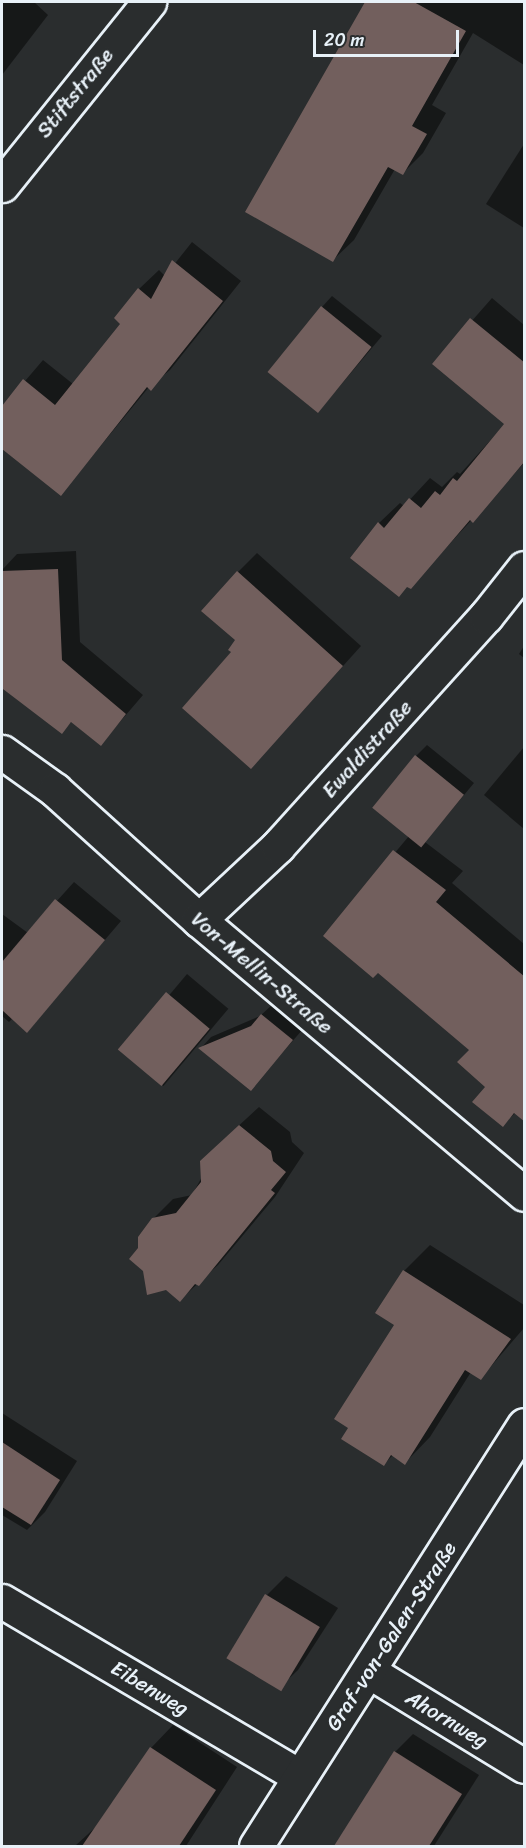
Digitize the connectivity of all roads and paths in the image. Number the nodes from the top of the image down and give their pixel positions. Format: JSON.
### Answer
{"nodes":[{"id":1,"x":149,"y":2,"type":"edge"},
{"id":2,"x":2,"y":185,"type":"edge"},
{"id":3,"x":525,"y":568,"type":"edge"},
{"id":4,"x":2,"y":752,"type":"edge"},
{"id":5,"x":199,"y":920,"type":"junction"},
{"id":6,"x":525,"y":1194,"type":"edge"},
{"id":7,"x":525,"y":1425,"type":"edge"},
{"id":8,"x":2,"y":1600,"type":"edge"},
{"id":9,"x":370,"y":1672,"type":"junction"},
{"id":10,"x":525,"y":1766,"type":"edge"},
{"id":11,"x":299,"y":1776,"type":"junction"},
{"id":12,"x":255,"y":1846,"type":"edge"}],
"edges":[{"from":1,"to":2,"type":"street","name":"Stiftstraße"},
{"from":3,"to":5,"type":"street","name":"Ewaldistraße"},
{"from":4,"to":5,"type":"street","name":"Von-Mellin-Straße"},
{"from":5,"to":6,"type":"street","name":"Von-Mellin-Straße"},
{"from":7,"to":9,"type":"street","name":"Graf-von-Galen-Straße"},
{"from":8,"to":11,"type":"street","name":"Eibenweg"},
{"from":9,"to":10,"type":"street","name":"Ahornweg"},
{"from":9,"to":11,"type":"street","name":"Graf-von-Galen-Straße"},
{"from":11,"to":12,"type":"street","name":"Graf-von-Galen-Straße"}]}
